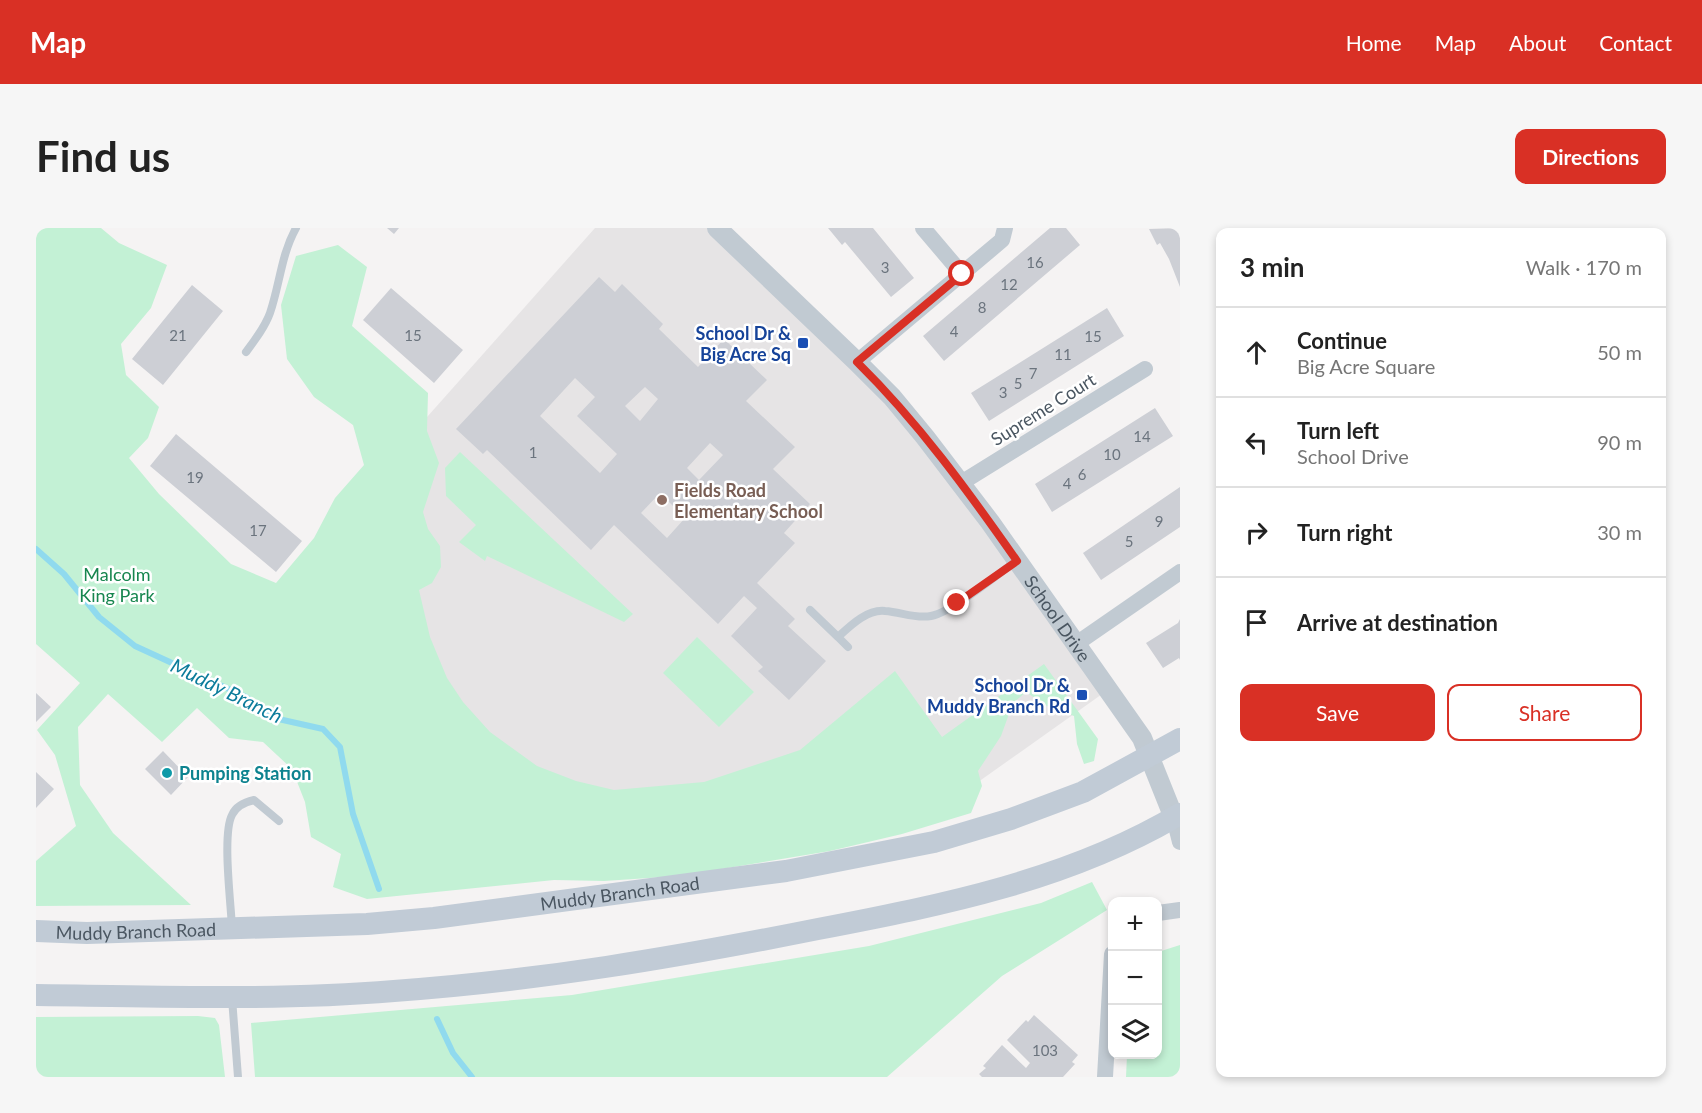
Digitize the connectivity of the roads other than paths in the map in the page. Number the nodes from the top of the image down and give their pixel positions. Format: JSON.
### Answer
{"nodes":[{"id":1,"x":296,"y":228,"type":"edge"},
{"id":2,"x":717,"y":228,"type":"edge"},
{"id":3,"x":923,"y":228,"type":"edge"},
{"id":4,"x":1005,"y":228,"type":"edge"},
{"id":5,"x":962,"y":274,"type":"junction"},
{"id":6,"x":246,"y":352,"type":"dead end"},
{"id":7,"x":857,"y":362,"type":"junction"},
{"id":8,"x":1145,"y":369,"type":"dead end"},
{"id":9,"x":961,"y":483,"type":"junction"},
{"id":10,"x":1017,"y":561,"type":"junction"},
{"id":11,"x":1180,"y":572,"type":"edge"},
{"id":12,"x":810,"y":610,"type":"dead end"},
{"id":13,"x":838,"y":637,"type":"junction"},
{"id":14,"x":1076,"y":644,"type":"junction"},
{"id":15,"x":848,"y":647,"type":"dead end"},
{"id":16,"x":1180,"y":739,"type":"edge"},
{"id":17,"x":1150,"y":756,"type":"junction"},
{"id":18,"x":1177,"y":816,"type":"edge"},
{"id":19,"x":279,"y":821,"type":"dead end"},
{"id":20,"x":1180,"y":842,"type":"edge"},
{"id":21,"x":1180,"y":910,"type":"edge"},
{"id":22,"x":1162,"y":912,"type":"edge"},
{"id":23,"x":232,"y":929,"type":"junction"},
{"id":24,"x":36,"y":931,"type":"edge"},
{"id":25,"x":36,"y":995,"type":"edge"},
{"id":26,"x":232,"y":998,"type":"junction"},
{"id":27,"x":1110,"y":1005,"type":"edge"},
{"id":28,"x":238,"y":1077,"type":"edge"},
{"id":29,"x":1105,"y":1077,"type":"edge"}],
"edges":[{"from":1,"to":6,"type":"lane"},
{"from":2,"to":7,"type":"street","name":"School Drive"},
{"from":3,"to":5,"type":"street"},
{"from":4,"to":5,"type":"street"},
{"from":5,"to":7,"type":"street"},
{"from":7,"to":9,"type":"street","name":"School Drive"},
{"from":8,"to":9,"type":"street","name":"Supreme Court"},
{"from":9,"to":10,"type":"street","name":"School Drive"},
{"from":10,"to":13,"type":"lane"},
{"from":10,"to":14,"type":"street","name":"School Drive"},
{"from":11,"to":14,"type":"street"},
{"from":12,"to":13,"type":"lane"},
{"from":13,"to":15,"type":"lane"},
{"from":14,"to":17,"type":"street","name":"School Drive"},
{"from":16,"to":17,"type":"main road","name":"Muddy Branch Road"},
{"from":17,"to":18,"type":"street","name":"School Drive"},
{"from":17,"to":23,"type":"main road","name":"Muddy Branch Road"},
{"from":18,"to":20,"type":"street"},
{"from":18,"to":26,"type":"main road"},
{"from":19,"to":23,"type":"lane"},
{"from":21,"to":22,"type":"street"},
{"from":23,"to":24,"type":"main road","name":"Muddy Branch Road"},
{"from":25,"to":26,"type":"main road"},
{"from":26,"to":28,"type":"lane"},
{"from":27,"to":29,"type":"street"}]}
